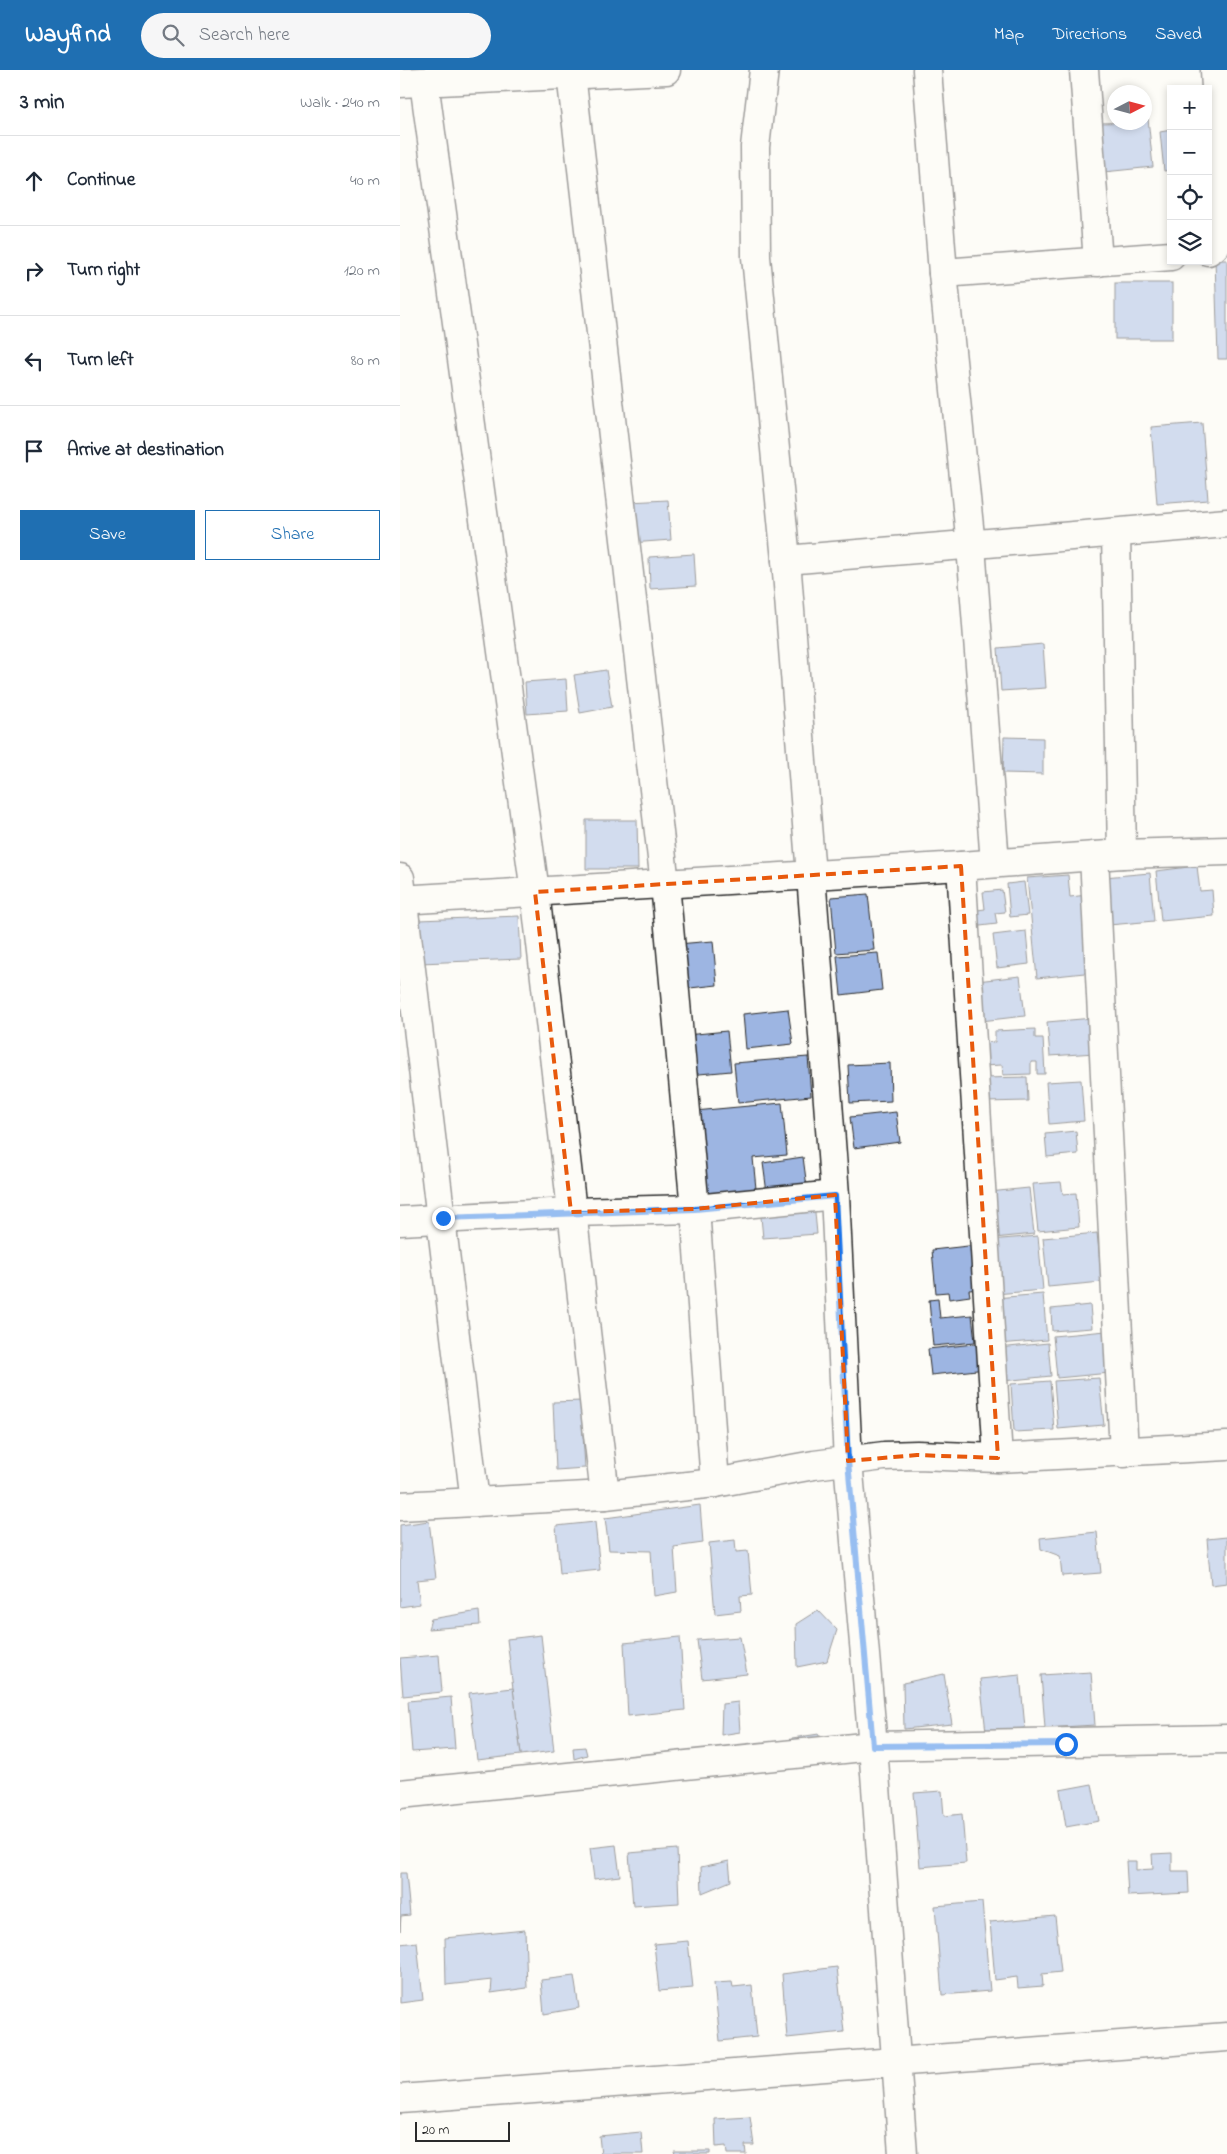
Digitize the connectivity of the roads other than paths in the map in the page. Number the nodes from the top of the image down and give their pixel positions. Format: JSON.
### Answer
{"nodes":[{"id":1,"x":666,"y":70,"type":"edge"},
{"id":2,"x":764,"y":70,"type":"edge"},
{"id":3,"x":927,"y":70,"type":"edge"},
{"id":4,"x":1084,"y":70,"type":"edge"},
{"id":5,"x":1215,"y":70,"type":"edge"},
{"id":6,"x":623,"y":71,"type":"edge"},
{"id":7,"x":475,"y":74,"type":"edge"},
{"id":8,"x":571,"y":74,"type":"junction"},
{"id":9,"x":412,"y":82,"type":"edge"},
{"id":10,"x":1212,"y":249,"type":"edge"},
{"id":11,"x":1167,"y":256,"type":"edge"},
{"id":12,"x":1098,"y":262,"type":"junction"},
{"id":13,"x":943,"y":273,"type":"junction"},
{"id":14,"x":1227,"y":523,"type":"edge"},
{"id":15,"x":1116,"y":533,"type":"junction"},
{"id":16,"x":972,"y":546,"type":"junction"},
{"id":17,"x":786,"y":560,"type":"junction"},
{"id":18,"x":1227,"y":851,"type":"edge"},
{"id":19,"x":1122,"y":854,"type":"junction"},
{"id":20,"x":1094,"y":856,"type":"junction"},
{"id":21,"x":995,"y":863,"type":"junction"},
{"id":22,"x":961,"y":866,"type":"junction"},
{"id":23,"x":811,"y":875,"type":"junction"},
{"id":24,"x":665,"y":884,"type":"junction"},
{"id":25,"x":535,"y":892,"type":"junction"},
{"id":26,"x":401,"y":893,"type":"edge"},
{"id":27,"x":835,"y":1196,"type":"junction"},
{"id":28,"x":695,"y":1209,"type":"junction"},
{"id":29,"x":571,"y":1212,"type":"junction"},
{"id":30,"x":443,"y":1218,"type":"junction"},
{"id":31,"x":400,"y":1221,"type":"edge"},
{"id":32,"x":1227,"y":1446,"type":"edge"},
{"id":33,"x":1124,"y":1453,"type":"junction"},
{"id":34,"x":998,"y":1458,"type":"junction"},
{"id":35,"x":848,"y":1461,"type":"junction"},
{"id":36,"x":716,"y":1483,"type":"junction"},
{"id":37,"x":605,"y":1495,"type":"junction"},
{"id":38,"x":475,"y":1502,"type":"junction"},
{"id":39,"x":400,"y":1506,"type":"edge"},
{"id":40,"x":1227,"y":1739,"type":"edge"},
{"id":41,"x":873,"y":1746,"type":"junction"},
{"id":42,"x":400,"y":1794,"type":"edge"},
{"id":43,"x":1227,"y":2036,"type":"edge"},
{"id":44,"x":898,"y":2062,"type":"junction"},
{"id":45,"x":400,"y":2099,"type":"edge"},
{"id":46,"x":903,"y":2154,"type":"edge"}],
"edges":[{"from":1,"to":6,"type":"street"},
{"from":2,"to":17,"type":"street"},
{"from":3,"to":13,"type":"street"},
{"from":4,"to":12,"type":"street"},
{"from":5,"to":10,"type":"street"},
{"from":6,"to":8,"type":"street"},
{"from":7,"to":8,"type":"street"},
{"from":7,"to":9,"type":"street"},
{"from":8,"to":24,"type":"street"},
{"from":9,"to":25,"type":"street"},
{"from":11,"to":12,"type":"street"},
{"from":12,"to":13,"type":"street"},
{"from":13,"to":16,"type":"street"},
{"from":14,"to":15,"type":"street"},
{"from":15,"to":16,"type":"street"},
{"from":15,"to":19,"type":"street"},
{"from":16,"to":17,"type":"street"},
{"from":16,"to":21,"type":"street"},
{"from":17,"to":23,"type":"street"},
{"from":18,"to":19,"type":"street"},
{"from":19,"to":20,"type":"street"},
{"from":20,"to":21,"type":"street"},
{"from":20,"to":33,"type":"street"},
{"from":21,"to":22,"type":"street"},
{"from":22,"to":23,"type":"street"},
{"from":22,"to":34,"type":"street"},
{"from":23,"to":24,"type":"street"},
{"from":23,"to":27,"type":"street"},
{"from":24,"to":25,"type":"street"},
{"from":24,"to":28,"type":"street"},
{"from":25,"to":26,"type":"street"},
{"from":25,"to":29,"type":"street"},
{"from":26,"to":30,"type":"street"},
{"from":27,"to":28,"type":"street"},
{"from":27,"to":35,"type":"street"},
{"from":28,"to":29,"type":"street"},
{"from":28,"to":36,"type":"street"},
{"from":29,"to":30,"type":"street"},
{"from":29,"to":37,"type":"street"},
{"from":30,"to":31,"type":"street"},
{"from":30,"to":38,"type":"street"},
{"from":32,"to":33,"type":"street"},
{"from":33,"to":34,"type":"street"},
{"from":34,"to":35,"type":"street"},
{"from":35,"to":36,"type":"street"},
{"from":35,"to":41,"type":"street"},
{"from":36,"to":37,"type":"street"},
{"from":37,"to":38,"type":"street"},
{"from":38,"to":39,"type":"street"},
{"from":40,"to":41,"type":"street"},
{"from":41,"to":42,"type":"street"},
{"from":41,"to":44,"type":"street"},
{"from":43,"to":44,"type":"street"},
{"from":44,"to":45,"type":"street"},
{"from":44,"to":46,"type":"street"}]}
